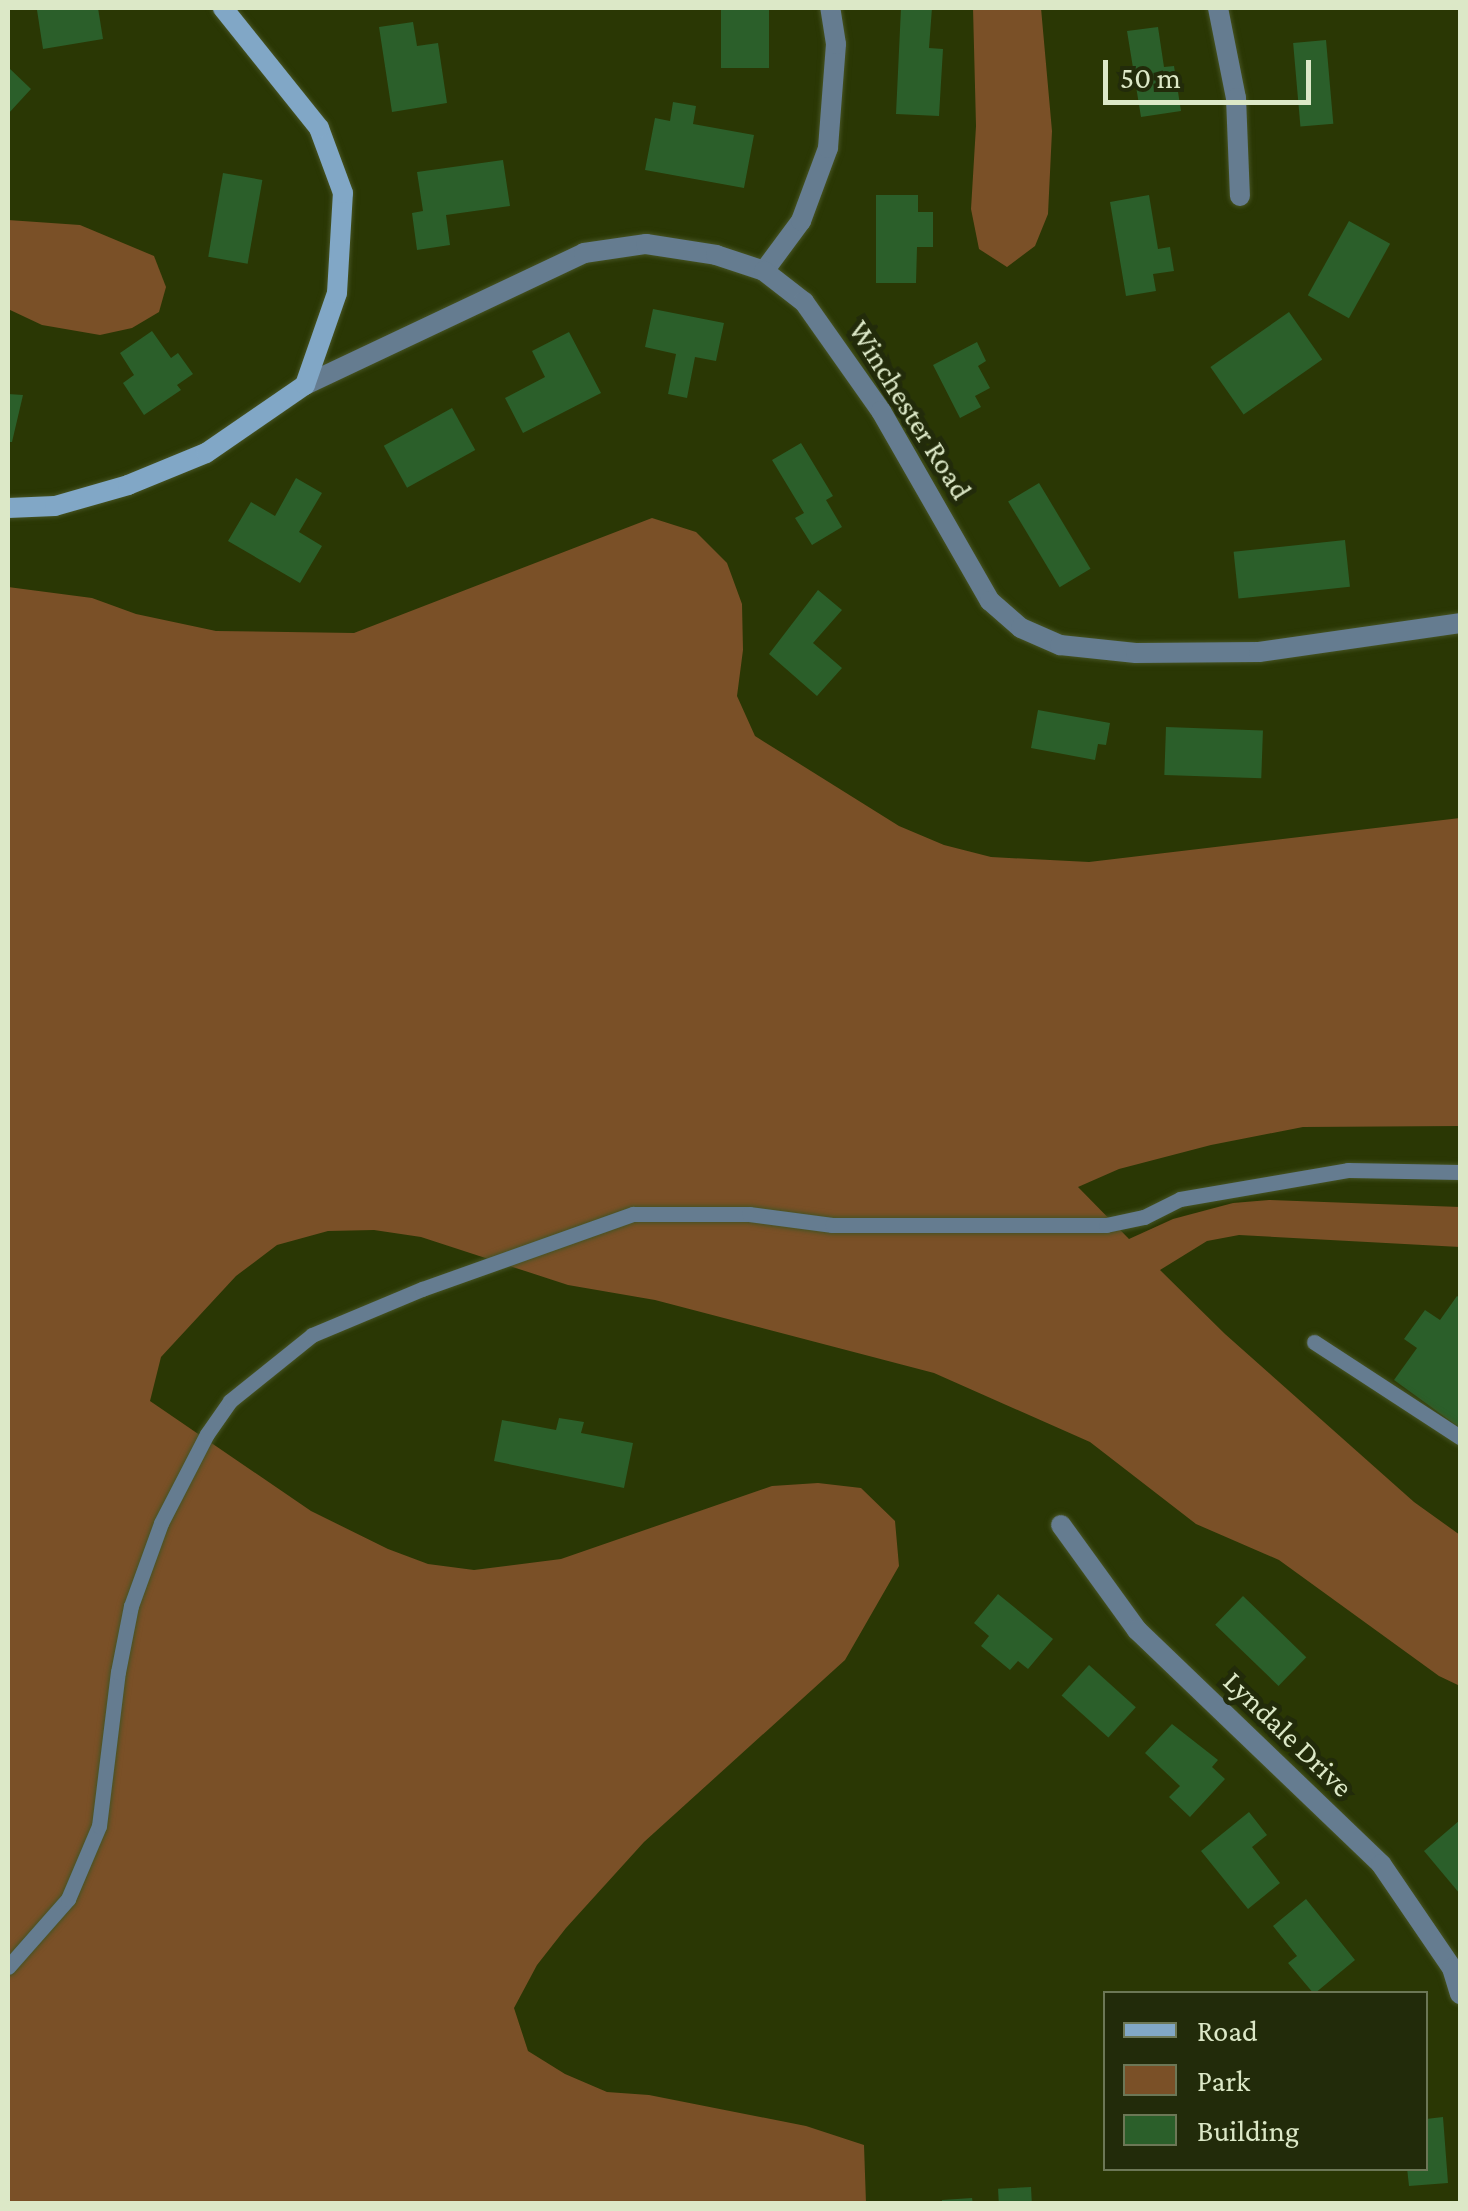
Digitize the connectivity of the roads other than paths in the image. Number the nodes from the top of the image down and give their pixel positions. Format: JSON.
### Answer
{"nodes":[{"id":1,"x":223,"y":8,"type":"edge"},
{"id":2,"x":830,"y":8,"type":"edge"},
{"id":3,"x":1218,"y":8,"type":"edge"},
{"id":4,"x":1240,"y":196,"type":"dead end"},
{"id":5,"x":764,"y":270,"type":"junction"},
{"id":6,"x":305,"y":385,"type":"junction"},
{"id":7,"x":8,"y":508,"type":"edge"},
{"id":8,"x":1460,"y":623,"type":"edge"},
{"id":9,"x":1460,"y":1172,"type":"edge"},
{"id":10,"x":1314,"y":1342,"type":"dead end"},
{"id":11,"x":1460,"y":1437,"type":"edge"},
{"id":12,"x":1061,"y":1525,"type":"dead end"},
{"id":13,"x":8,"y":1967,"type":"edge"},
{"id":14,"x":1460,"y":1994,"type":"edge"}],
"edges":[{"from":1,"to":6,"type":"street"},
{"from":2,"to":5,"type":"street"},
{"from":3,"to":4,"type":"street"},
{"from":5,"to":6,"type":"street","name":"Winchester Road"},
{"from":5,"to":8,"type":"street","name":"Winchester Road"},
{"from":6,"to":7,"type":"street"},
{"from":9,"to":13,"type":"lane"},
{"from":10,"to":11,"type":"lane"},
{"from":12,"to":14,"type":"street","name":"Lyndale Drive"}]}
